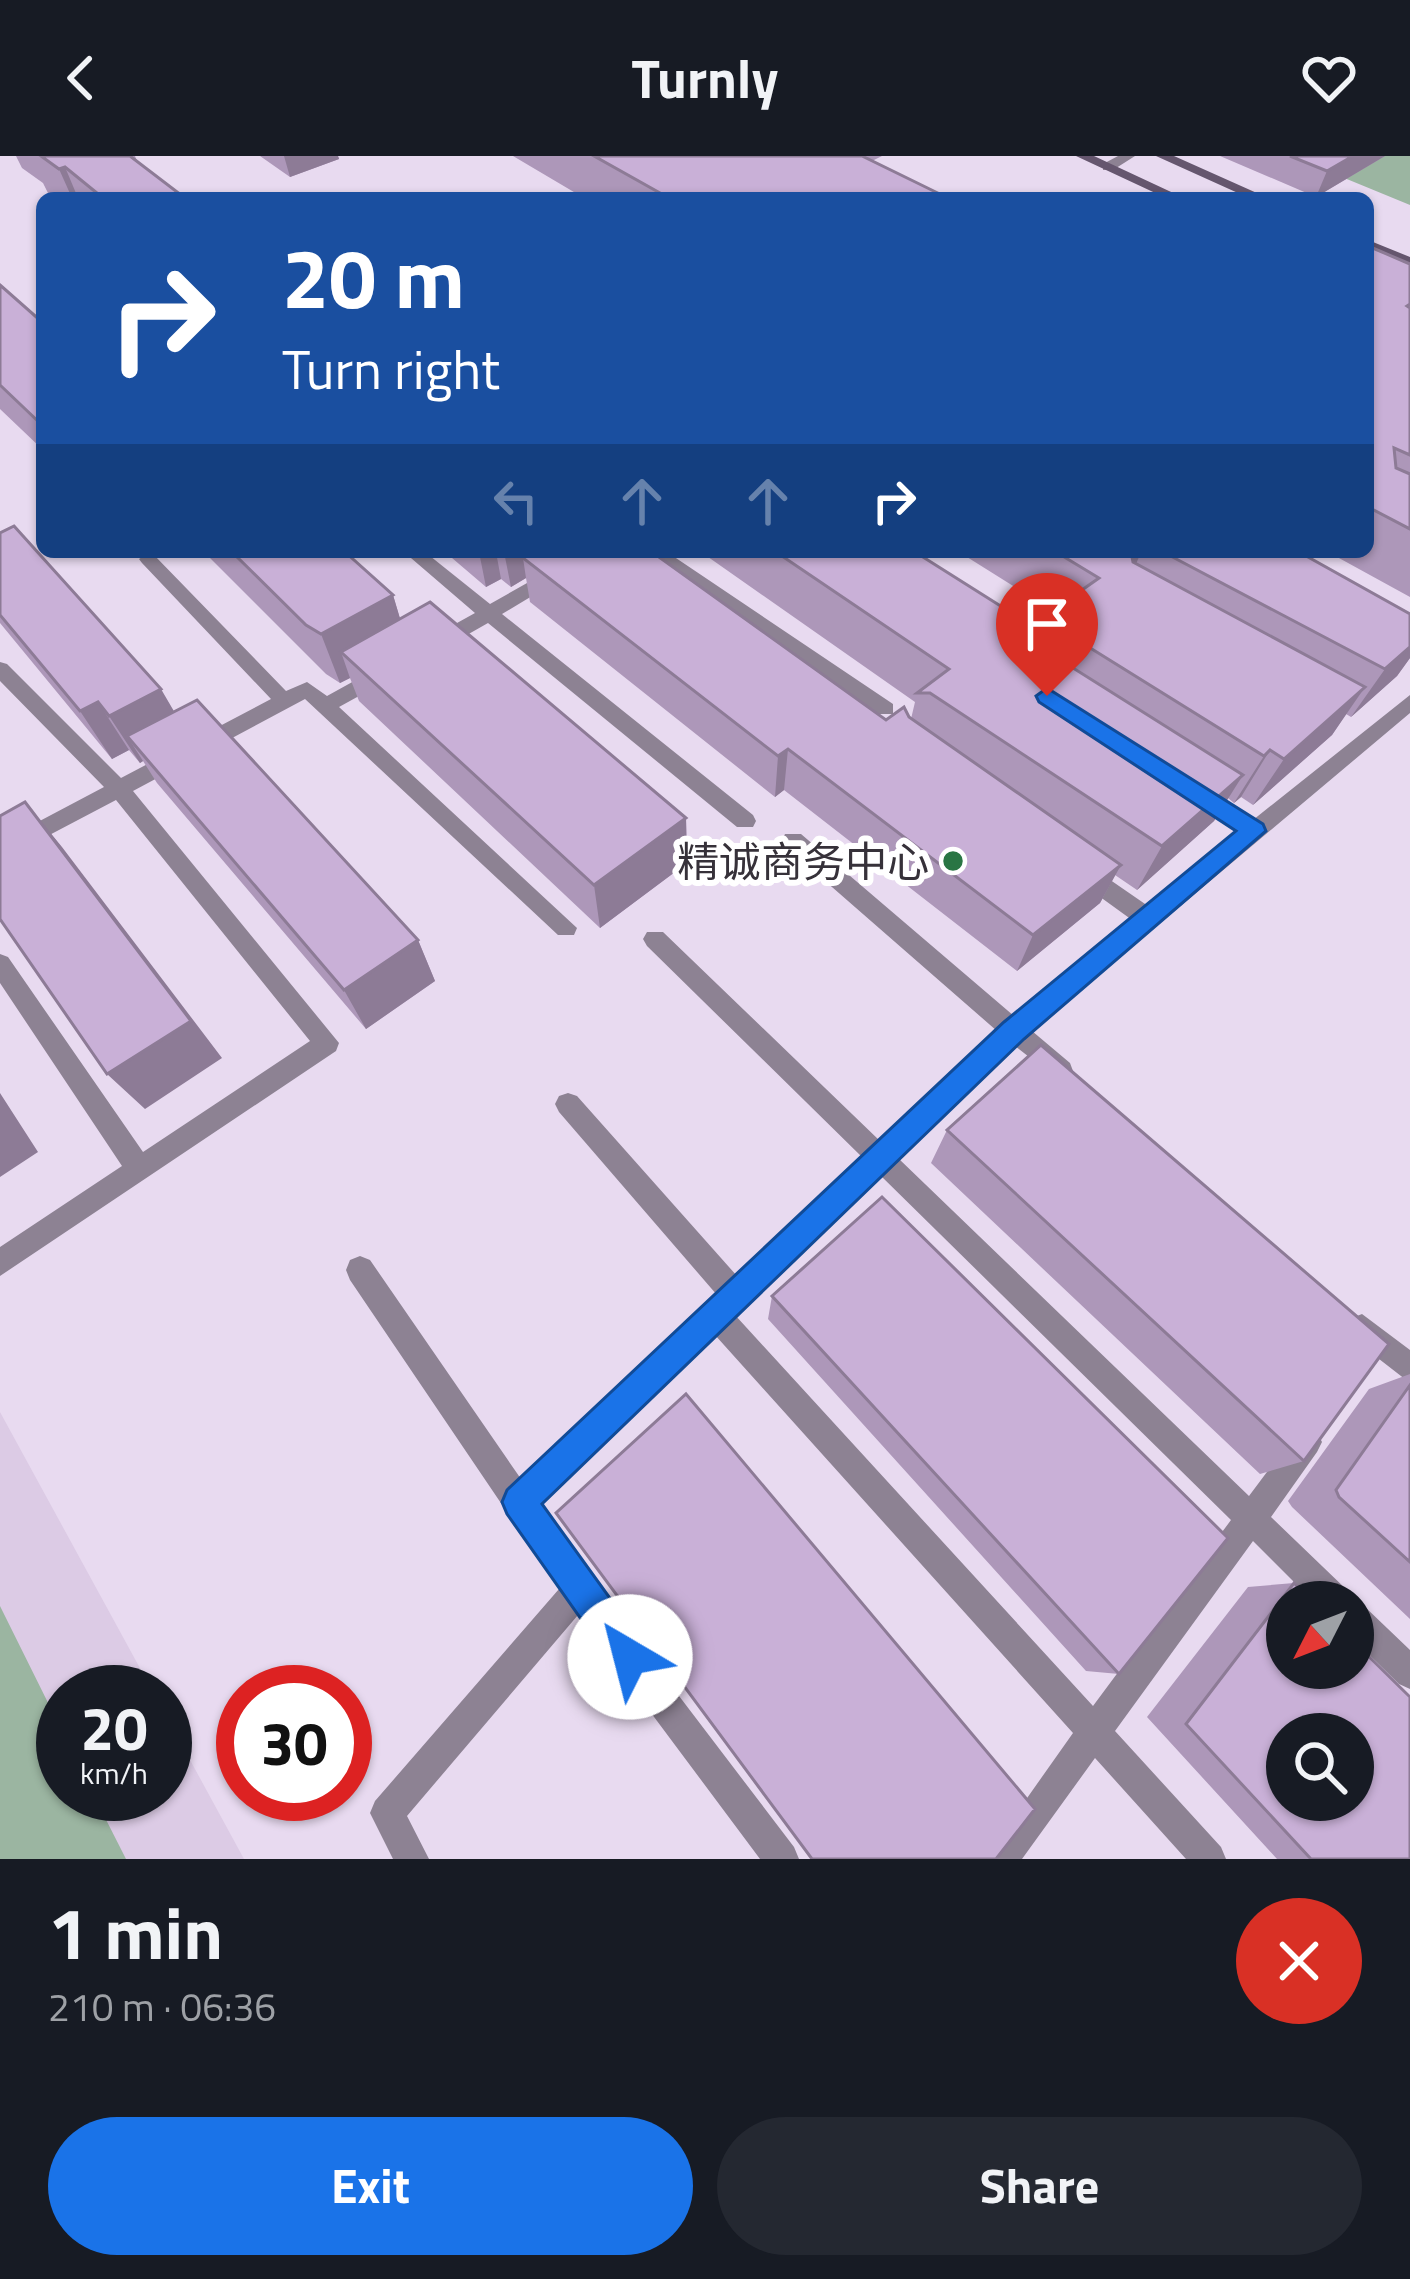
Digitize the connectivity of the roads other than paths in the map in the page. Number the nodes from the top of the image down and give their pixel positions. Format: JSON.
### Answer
{"nodes":[{"id":1,"x":1083,"y":156,"type":"edge"},
{"id":2,"x":1127,"y":156,"type":"edge"},
{"id":3,"x":1163,"y":156,"type":"edge"},
{"id":4,"x":1108,"y":167,"type":"junction"},
{"id":5,"x":1164,"y":192,"type":"edge"},
{"id":6,"x":1247,"y":192,"type":"edge"},
{"id":7,"x":1374,"y":247,"type":"edge"},
{"id":8,"x":1410,"y":262,"type":"edge"},
{"id":9,"x":420,"y":558,"type":"edge"},
{"id":10,"x":585,"y":558,"type":"edge"},
{"id":11,"x":663,"y":558,"type":"edge"},
{"id":12,"x":148,"y":560,"type":"dead end"},
{"id":13,"x":489,"y":613,"type":"junction"},
{"id":14,"x":428,"y":648,"type":"edge"},
{"id":15,"x":407,"y":660,"type":"edge"},
{"id":16,"x":0,"y":669,"type":"edge"},
{"id":17,"x":284,"y":700,"type":"junction"},
{"id":18,"x":1410,"y":701,"type":"edge"},
{"id":19,"x":326,"y":706,"type":"junction"},
{"id":20,"x":886,"y":709,"type":"dead end"},
{"id":21,"x":1180,"y":782,"type":"edge"},
{"id":22,"x":118,"y":789,"type":"junction"},
{"id":23,"x":746,"y":821,"type":"dead end"},
{"id":24,"x":1254,"y":831,"type":"junction"},
{"id":25,"x":793,"y":840,"type":"dead end"},
{"id":26,"x":0,"y":852,"type":"edge"},
{"id":27,"x":1056,"y":854,"type":"edge"},
{"id":28,"x":1148,"y":919,"type":"junction"},
{"id":29,"x":566,"y":928,"type":"dead end"},
{"id":30,"x":655,"y":939,"type":"dead end"},
{"id":31,"x":0,"y":964,"type":"edge"},
{"id":32,"x":1014,"y":1031,"type":"junction"},
{"id":33,"x":1084,"y":1090,"type":"edge"},
{"id":34,"x":568,"y":1104,"type":"dead end"},
{"id":35,"x":878,"y":1160,"type":"junction"},
{"id":36,"x":139,"y":1169,"type":"junction"},
{"id":37,"x":0,"y":1263,"type":"edge"},
{"id":38,"x":360,"y":1270,"type":"dead end"},
{"id":39,"x":726,"y":1305,"type":"junction"},
{"id":40,"x":1345,"y":1313,"type":"edge"},
{"id":41,"x":1410,"y":1369,"type":"edge"},
{"id":42,"x":1328,"y":1413,"type":"edge"},
{"id":43,"x":519,"y":1502,"type":"junction"},
{"id":44,"x":1251,"y":1518,"type":"junction"},
{"id":45,"x":1316,"y":1581,"type":"edge"},
{"id":46,"x":580,"y":1590,"type":"junction"},
{"id":47,"x":1374,"y":1638,"type":"edge"},
{"id":48,"x":1410,"y":1673,"type":"edge"},
{"id":49,"x":1094,"y":1732,"type":"junction"},
{"id":50,"x":412,"y":1859,"type":"edge"},
{"id":51,"x":782,"y":1859,"type":"edge"},
{"id":52,"x":1001,"y":1859,"type":"edge"},
{"id":53,"x":1209,"y":1859,"type":"edge"}],
"edges":[{"from":1,"to":4,"type":"main road"},
{"from":2,"to":4,"type":"street"},
{"from":3,"to":6,"type":"main road"},
{"from":4,"to":5,"type":"main road"},
{"from":7,"to":8,"type":"main road"},
{"from":9,"to":13,"type":"street"},
{"from":10,"to":13,"type":"street"},
{"from":11,"to":20,"type":"street"},
{"from":12,"to":17,"type":"street"},
{"from":13,"to":14,"type":"street"},
{"from":13,"to":23,"type":"street"},
{"from":15,"to":19,"type":"street"},
{"from":16,"to":22,"type":"street"},
{"from":17,"to":19,"type":"street"},
{"from":17,"to":22,"type":"street"},
{"from":18,"to":24,"type":"street"},
{"from":19,"to":29,"type":"street"},
{"from":21,"to":24,"type":"street"},
{"from":22,"to":26,"type":"street"},
{"from":22,"to":36,"type":"street"},
{"from":24,"to":28,"type":"street"},
{"from":25,"to":32,"type":"street"},
{"from":27,"to":28,"type":"street"},
{"from":28,"to":32,"type":"street"},
{"from":30,"to":35,"type":"street"},
{"from":31,"to":36,"type":"street"},
{"from":32,"to":33,"type":"street"},
{"from":32,"to":35,"type":"street"},
{"from":34,"to":39,"type":"street"},
{"from":35,"to":39,"type":"street"},
{"from":35,"to":44,"type":"street"},
{"from":36,"to":37,"type":"street"},
{"from":38,"to":43,"type":"street"},
{"from":39,"to":43,"type":"street"},
{"from":39,"to":49,"type":"street"},
{"from":40,"to":41,"type":"street"},
{"from":42,"to":44,"type":"street"},
{"from":43,"to":46,"type":"street"},
{"from":44,"to":45,"type":"street"},
{"from":44,"to":49,"type":"street"},
{"from":46,"to":50,"type":"street"},
{"from":46,"to":51,"type":"street"},
{"from":47,"to":48,"type":"street"},
{"from":49,"to":52,"type":"street"},
{"from":49,"to":53,"type":"street"}]}
